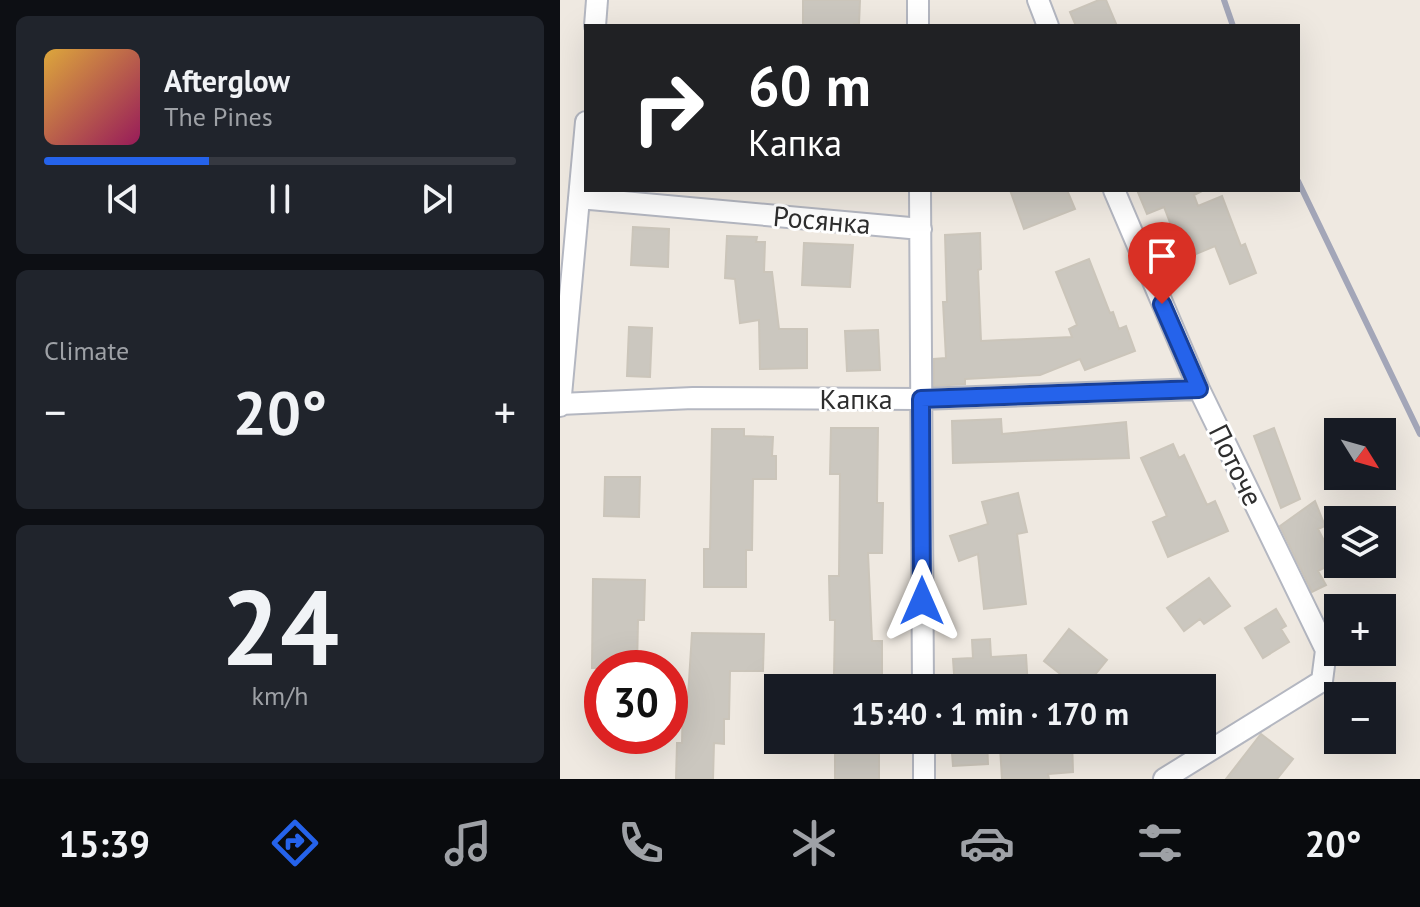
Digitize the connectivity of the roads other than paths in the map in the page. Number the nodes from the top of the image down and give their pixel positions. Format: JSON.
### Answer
{"nodes":[{"id":1,"x":597,"y":0,"type":"edge"},
{"id":2,"x":918,"y":0,"type":"edge"},
{"id":3,"x":1038,"y":0,"type":"edge"},
{"id":4,"x":595,"y":24,"type":"edge"},
{"id":5,"x":918,"y":24,"type":"edge"},
{"id":6,"x":1047,"y":24,"type":"edge"},
{"id":7,"x":584,"y":144,"type":"edge"},
{"id":8,"x":920,"y":192,"type":"edge"},
{"id":9,"x":1115,"y":192,"type":"edge"},
{"id":10,"x":579,"y":198,"type":"junction"},
{"id":11,"x":921,"y":229,"type":"junction"},
{"id":12,"x":1199,"y":389,"type":"junction"},
{"id":13,"x":921,"y":399,"type":"junction"},
{"id":14,"x":560,"y":405,"type":"edge"},
{"id":15,"x":923,"y":674,"type":"edge"},
{"id":16,"x":924,"y":754,"type":"edge"},
{"id":17,"x":924,"y":779,"type":"edge"},
{"id":18,"x":1164,"y":779,"type":"edge"}],
"edges":[{"from":1,"to":4,"type":"street"},
{"from":2,"to":5,"type":"street"},
{"from":3,"to":6,"type":"street"},
{"from":7,"to":10,"type":"street"},
{"from":8,"to":11,"type":"street"},
{"from":9,"to":12,"type":"street","name":"Поточе"},
{"from":10,"to":11,"type":"street","name":"Росянка"},
{"from":10,"to":14,"type":"street"},
{"from":11,"to":13,"type":"street"},
{"from":12,"to":13,"type":"street","name":"Капка"},
{"from":12,"to":18,"type":"street","name":"Поточе"},
{"from":13,"to":14,"type":"street","name":"Капка"},
{"from":13,"to":15,"type":"street"},
{"from":16,"to":17,"type":"street"}]}
